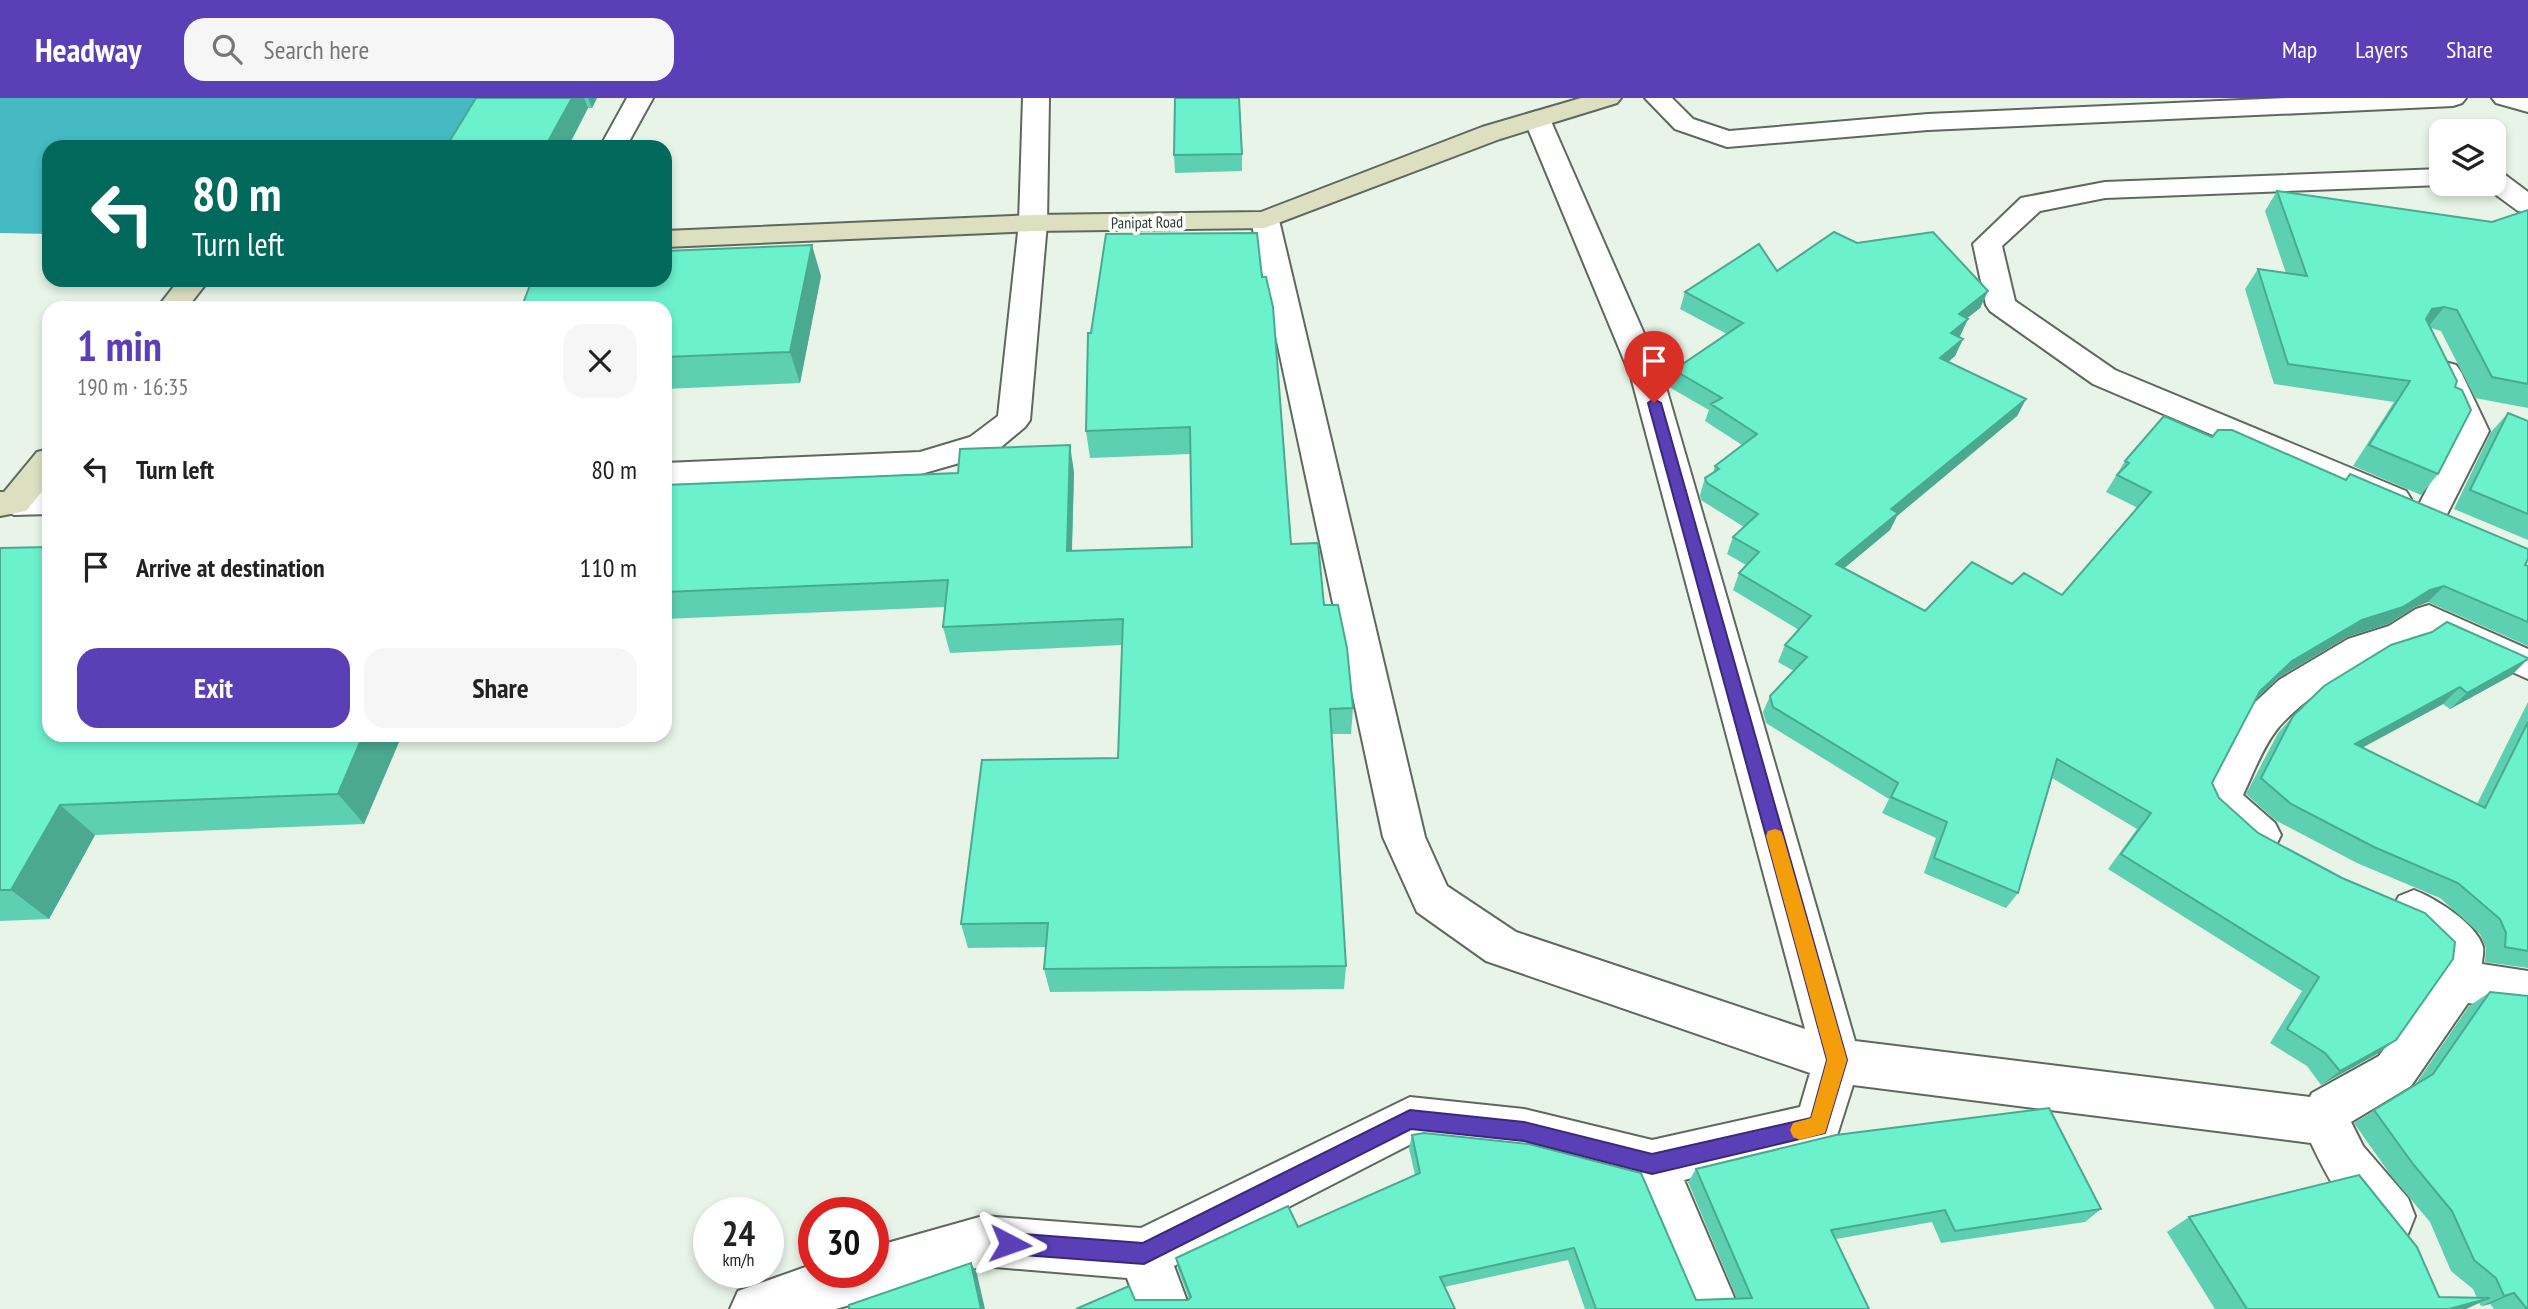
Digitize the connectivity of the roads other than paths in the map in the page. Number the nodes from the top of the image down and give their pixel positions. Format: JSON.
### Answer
{"nodes":[{"id":1,"x":640,"y":98,"type":"edge"},
{"id":2,"x":1036,"y":98,"type":"edge"},
{"id":3,"x":1608,"y":98,"type":"edge"},
{"id":4,"x":1657,"y":98,"type":"edge"},
{"id":5,"x":2452,"y":98,"type":"edge"},
{"id":6,"x":2505,"y":98,"type":"edge"},
{"id":7,"x":2528,"y":104,"type":"edge"},
{"id":8,"x":1537,"y":119,"type":"junction"},
{"id":9,"x":616,"y":140,"type":"edge"},
{"id":10,"x":2528,"y":173,"type":"edge"},
{"id":11,"x":2506,"y":174,"type":"edge"},
{"id":12,"x":2429,"y":177,"type":"edge"},
{"id":13,"x":2506,"y":189,"type":"edge"},
{"id":14,"x":2528,"y":205,"type":"edge"},
{"id":15,"x":1265,"y":220,"type":"junction"},
{"id":16,"x":1033,"y":223,"type":"junction"},
{"id":17,"x":672,"y":239,"type":"edge"},
{"id":18,"x":188,"y":287,"type":"edge"},
{"id":19,"x":178,"y":301,"type":"edge"},
{"id":20,"x":2434,"y":351,"type":"edge"},
{"id":21,"x":42,"y":467,"type":"edge"},
{"id":22,"x":672,"y":474,"type":"edge"},
{"id":23,"x":42,"y":502,"type":"edge"},
{"id":24,"x":7,"y":504,"type":"edge"},
{"id":25,"x":2528,"y":665,"type":"edge"},
{"id":26,"x":2294,"y":853,"type":"edge"},
{"id":27,"x":2376,"y":893,"type":"edge"},
{"id":28,"x":2458,"y":981,"type":"junction"},
{"id":29,"x":2528,"y":991,"type":"edge"},
{"id":30,"x":1837,"y":1060,"type":"junction"},
{"id":31,"x":2326,"y":1122,"type":"junction"},
{"id":32,"x":1652,"y":1164,"type":"junction"},
{"id":33,"x":1144,"y":1254,"type":"junction"},
{"id":34,"x":2416,"y":1254,"type":"edge"},
{"id":35,"x":756,"y":1309,"type":"edge"},
{"id":36,"x":1164,"y":1309,"type":"edge"},
{"id":37,"x":1713,"y":1309,"type":"edge"}],
"edges":[{"from":1,"to":9,"type":"street"},
{"from":2,"to":16,"type":"street"},
{"from":3,"to":8,"type":"street","name":"Panipat Road"},
{"from":4,"to":5,"type":"street"},
{"from":6,"to":7,"type":"street"},
{"from":8,"to":15,"type":"street","name":"Panipat Road"},
{"from":8,"to":30,"type":"street"},
{"from":10,"to":11,"type":"street"},
{"from":12,"to":20,"type":"street"},
{"from":13,"to":14,"type":"street"},
{"from":15,"to":16,"type":"street","name":"Panipat Road"},
{"from":15,"to":30,"type":"street"},
{"from":16,"to":17,"type":"street","name":"Panipat Road"},
{"from":16,"to":22,"type":"street"},
{"from":18,"to":19,"type":"street"},
{"from":21,"to":24,"type":"street"},
{"from":23,"to":24,"type":"street"},
{"from":25,"to":26,"type":"street"},
{"from":27,"to":28,"type":"street"},
{"from":28,"to":29,"type":"street"},
{"from":28,"to":31,"type":"street"},
{"from":30,"to":31,"type":"street"},
{"from":30,"to":32,"type":"street"},
{"from":31,"to":34,"type":"street"},
{"from":32,"to":33,"type":"street"},
{"from":32,"to":37,"type":"street"},
{"from":33,"to":35,"type":"street"},
{"from":33,"to":36,"type":"street"}]}
